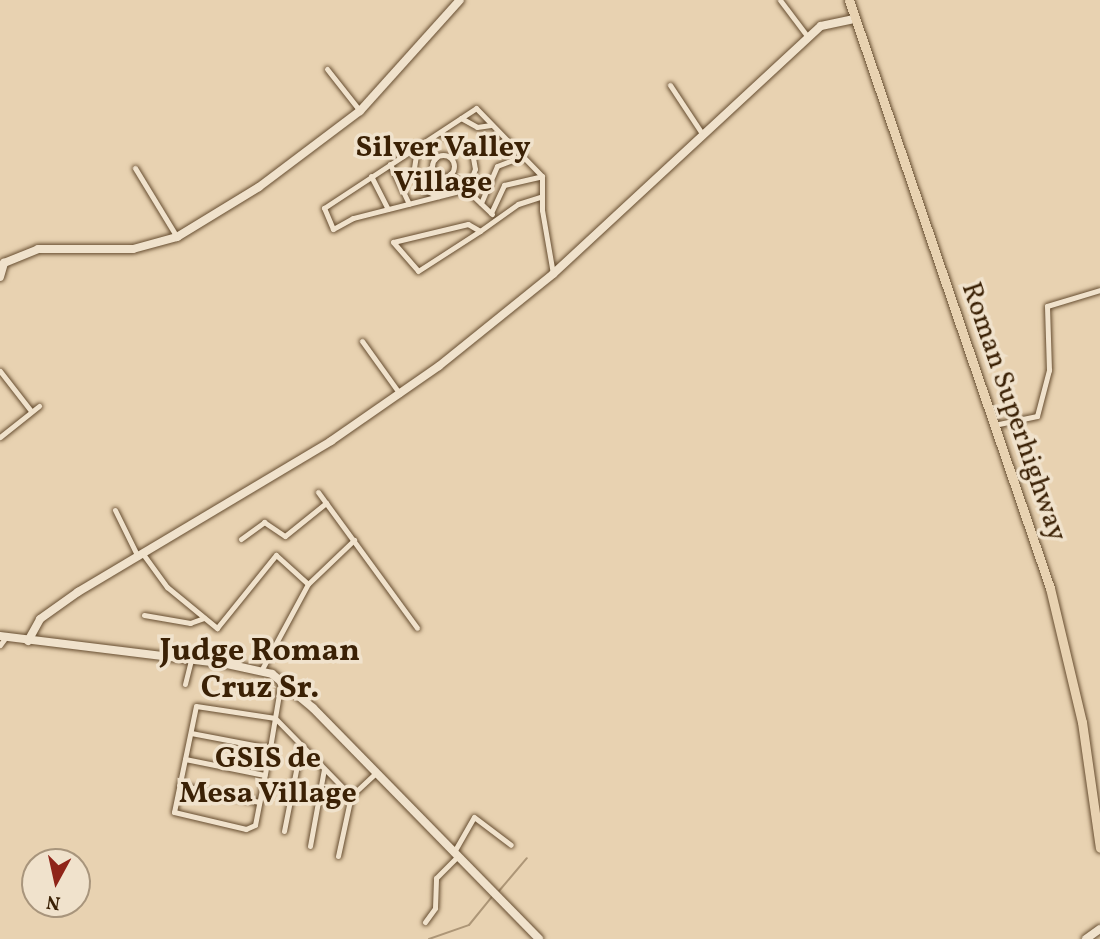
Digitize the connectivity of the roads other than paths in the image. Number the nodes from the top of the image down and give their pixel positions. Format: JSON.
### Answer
{"nodes":[{"id":1,"x":460,"y":0,"type":"edge"},
{"id":2,"x":780,"y":0,"type":"edge"},
{"id":3,"x":849,"y":0,"type":"edge"},
{"id":4,"x":855,"y":19,"type":"junction"},
{"id":5,"x":808,"y":37,"type":"junction"},
{"id":6,"x":327,"y":69,"type":"dead end"},
{"id":7,"x":670,"y":85,"type":"dead end"},
{"id":8,"x":360,"y":111,"type":"junction"},
{"id":9,"x":461,"y":118,"type":"junction"},
{"id":10,"x":491,"y":125,"type":"junction"},
{"id":11,"x":441,"y":133,"type":"junction"},
{"id":12,"x":703,"y":135,"type":"junction"},
{"id":13,"x":507,"y":140,"type":"junction"},
{"id":14,"x":419,"y":147,"type":"junction"},
{"id":15,"x":472,"y":152,"type":"junction"},
{"id":16,"x":523,"y":156,"type":"junction"},
{"id":17,"x":435,"y":159,"type":"junction"},
{"id":18,"x":390,"y":164,"type":"junction"},
{"id":19,"x":135,"y":168,"type":"dead end"},
{"id":20,"x":450,"y":174,"type":"junction"},
{"id":21,"x":370,"y":176,"type":"junction"},
{"id":22,"x":542,"y":176,"type":"junction"},
{"id":23,"x":467,"y":189,"type":"junction"},
{"id":24,"x":542,"y":196,"type":"junction"},
{"id":25,"x":441,"y":197,"type":"junction"},
{"id":26,"x":409,"y":204,"type":"junction"},
{"id":27,"x":481,"y":204,"type":"junction"},
{"id":28,"x":388,"y":209,"type":"junction"},
{"id":29,"x":491,"y":213,"type":"junction"},
{"id":30,"x":496,"y":219,"type":"junction"},
{"id":31,"x":480,"y":231,"type":"junction"},
{"id":32,"x":177,"y":237,"type":"junction"},
{"id":33,"x":2,"y":263,"type":"edge"},
{"id":34,"x":553,"y":274,"type":"junction"},
{"id":35,"x":0,"y":277,"type":"edge"},
{"id":36,"x":1100,"y":290,"type":"edge"},
{"id":37,"x":362,"y":341,"type":"dead end"},
{"id":38,"x":1,"y":374,"type":"edge"},
{"id":39,"x":400,"y":394,"type":"junction"},
{"id":40,"x":39,"y":406,"type":"dead end"},
{"id":41,"x":31,"y":411,"type":"junction"},
{"id":42,"x":993,"y":425,"type":"junction"},
{"id":43,"x":0,"y":437,"type":"edge"},
{"id":44,"x":318,"y":492,"type":"dead end"},
{"id":45,"x":326,"y":503,"type":"junction"},
{"id":46,"x":115,"y":510,"type":"dead end"},
{"id":47,"x":241,"y":539,"type":"dead end"},
{"id":48,"x":354,"y":540,"type":"junction"},
{"id":49,"x":141,"y":556,"type":"junction"},
{"id":50,"x":308,"y":584,"type":"junction"},
{"id":51,"x":144,"y":615,"type":"dead end"},
{"id":52,"x":204,"y":618,"type":"junction"},
{"id":53,"x":417,"y":628,"type":"dead end"},
{"id":54,"x":2,"y":640,"type":"edge"},
{"id":55,"x":28,"y":641,"type":"junction"},
{"id":56,"x":191,"y":660,"type":"junction"},
{"id":57,"x":262,"y":669,"type":"junction"},
{"id":58,"x":282,"y":679,"type":"junction"},
{"id":59,"x":185,"y":684,"type":"dead end"},
{"id":60,"x":275,"y":718,"type":"junction"},
{"id":61,"x":191,"y":733,"type":"junction"},
{"id":62,"x":301,"y":745,"type":"junction"},
{"id":63,"x":270,"y":748,"type":"junction"},
{"id":64,"x":185,"y":759,"type":"junction"},
{"id":65,"x":324,"y":769,"type":"junction"},
{"id":66,"x":376,"y":773,"type":"junction"},
{"id":67,"x":264,"y":775,"type":"junction"},
{"id":68,"x":179,"y":785,"type":"junction"},
{"id":69,"x":351,"y":796,"type":"junction"},
{"id":70,"x":259,"y":802,"type":"junction"},
{"id":71,"x":284,"y":831,"type":"dead end"},
{"id":72,"x":511,"y":845,"type":"dead end"},
{"id":73,"x":310,"y":846,"type":"dead end"},
{"id":74,"x":1100,"y":848,"type":"edge"},
{"id":75,"x":456,"y":854,"type":"junction"},
{"id":76,"x":338,"y":856,"type":"dead end"},
{"id":77,"x":425,"y":922,"type":"dead end"},
{"id":78,"x":1100,"y":929,"type":"edge"},
{"id":79,"x":539,"y":939,"type":"edge"},
{"id":80,"x":1086,"y":939,"type":"edge"}],
"edges":[{"from":1,"to":8,"type":"street"},
{"from":2,"to":5,"type":"street"},
{"from":3,"to":4,"type":"main road","name":"Roman Superhighway"},
{"from":4,"to":5,"type":"street"},
{"from":4,"to":42,"type":"main road","name":"Roman Superhighway"},
{"from":5,"to":12,"type":"street"},
{"from":6,"to":8,"type":"street"},
{"from":7,"to":12,"type":"street"},
{"from":8,"to":32,"type":"street"},
{"from":9,"to":10,"type":"street"},
{"from":9,"to":10,"type":"street"},
{"from":9,"to":11,"type":"street"},
{"from":10,"to":13,"type":"street"},
{"from":11,"to":14,"type":"street"},
{"from":11,"to":15,"type":"street"},
{"from":12,"to":34,"type":"street"},
{"from":13,"to":15,"type":"street"},
{"from":13,"to":16,"type":"street"},
{"from":14,"to":17,"type":"street"},
{"from":14,"to":18,"type":"street"},
{"from":14,"to":25,"type":"street"},
{"from":15,"to":23,"type":"street"},
{"from":16,"to":22,"type":"street"},
{"from":16,"to":27,"type":"street"},
{"from":17,"to":20,"type":"street"},
{"from":17,"to":20,"type":"street"},
{"from":18,"to":21,"type":"street"},
{"from":18,"to":26,"type":"street"},
{"from":19,"to":32,"type":"street"},
{"from":20,"to":23,"type":"street"},
{"from":21,"to":28,"type":"street"},
{"from":21,"to":28,"type":"street"},
{"from":22,"to":24,"type":"street"},
{"from":22,"to":29,"type":"street"},
{"from":23,"to":25,"type":"street"},
{"from":23,"to":27,"type":"street"},
{"from":24,"to":30,"type":"street"},
{"from":24,"to":34,"type":"street"},
{"from":25,"to":26,"type":"street"},
{"from":26,"to":28,"type":"street"},
{"from":27,"to":29,"type":"street"},
{"from":29,"to":30,"type":"street"},
{"from":30,"to":31,"type":"street"},
{"from":31,"to":31,"type":"street"},
{"from":32,"to":33,"type":"street"},
{"from":33,"to":35,"type":"street"},
{"from":34,"to":39,"type":"street"},
{"from":36,"to":42,"type":"street"},
{"from":37,"to":39,"type":"street"},
{"from":38,"to":41,"type":"street"},
{"from":39,"to":49,"type":"street"},
{"from":40,"to":41,"type":"street"},
{"from":41,"to":43,"type":"street"},
{"from":42,"to":74,"type":"main road","name":"Roman Superhighway"},
{"from":44,"to":45,"type":"street"},
{"from":45,"to":47,"type":"street"},
{"from":45,"to":48,"type":"street"},
{"from":46,"to":49,"type":"street"},
{"from":48,"to":50,"type":"street"},
{"from":48,"to":53,"type":"street"},
{"from":49,"to":52,"type":"street"},
{"from":49,"to":55,"type":"street"},
{"from":50,"to":52,"type":"street"},
{"from":50,"to":57,"type":"street"},
{"from":51,"to":52,"type":"street"},
{"from":54,"to":55,"type":"street"},
{"from":55,"to":56,"type":"street"},
{"from":56,"to":57,"type":"street"},
{"from":56,"to":59,"type":"street"},
{"from":57,"to":58,"type":"street"},
{"from":58,"to":60,"type":"street"},
{"from":58,"to":66,"type":"street"},
{"from":60,"to":61,"type":"street"},
{"from":60,"to":62,"type":"street"},
{"from":60,"to":63,"type":"street"},
{"from":61,"to":63,"type":"street"},
{"from":61,"to":64,"type":"street"},
{"from":62,"to":65,"type":"street"},
{"from":62,"to":71,"type":"street"},
{"from":63,"to":67,"type":"street"},
{"from":64,"to":67,"type":"street"},
{"from":64,"to":68,"type":"street"},
{"from":65,"to":69,"type":"street"},
{"from":65,"to":73,"type":"street"},
{"from":66,"to":69,"type":"street"},
{"from":66,"to":75,"type":"street"},
{"from":67,"to":70,"type":"street"},
{"from":68,"to":70,"type":"street"},
{"from":68,"to":70,"type":"street"},
{"from":69,"to":76,"type":"street"},
{"from":72,"to":75,"type":"street"},
{"from":75,"to":77,"type":"street"},
{"from":75,"to":79,"type":"street"},
{"from":78,"to":80,"type":"street"}]}
